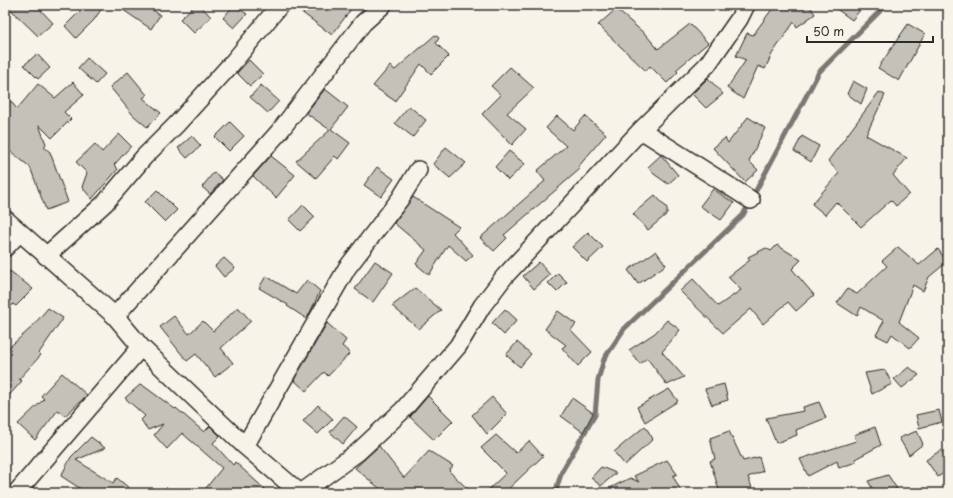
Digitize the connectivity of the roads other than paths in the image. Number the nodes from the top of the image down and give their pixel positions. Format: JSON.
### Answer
{"nodes":[{"id":1,"x":280,"y":5,"type":"edge"},
{"id":2,"x":383,"y":5,"type":"edge"},
{"id":3,"x":746,"y":5,"type":"edge"},
{"id":4,"x":641,"y":130,"type":"junction"},
{"id":5,"x":418,"y":170,"type":"dead end"},
{"id":6,"x":751,"y":200,"type":"dead end"},
{"id":7,"x":5,"y":219,"type":"edge"},
{"id":8,"x":20,"y":232,"type":"junction"},
{"id":9,"x":5,"y":248,"type":"edge"},
{"id":10,"x":46,"y":256,"type":"junction"},
{"id":11,"x":115,"y":316,"type":"junction"},
{"id":12,"x":141,"y":347,"type":"junction"},
{"id":13,"x":244,"y":446,"type":"junction"},
{"id":14,"x":16,"y":493,"type":"edge"},
{"id":15,"x":301,"y":493,"type":"edge"}],
"edges":[{"from":1,"to":10,"type":"street"},
{"from":2,"to":11,"type":"street"},
{"from":3,"to":4,"type":"street"},
{"from":4,"to":6,"type":"street"},
{"from":4,"to":15,"type":"street"},
{"from":5,"to":13,"type":"street"},
{"from":7,"to":8,"type":"street"},
{"from":8,"to":9,"type":"street"},
{"from":8,"to":10,"type":"street"},
{"from":10,"to":11,"type":"street"},
{"from":11,"to":12,"type":"street"},
{"from":12,"to":13,"type":"street"},
{"from":12,"to":14,"type":"street"},
{"from":13,"to":15,"type":"street"}]}
